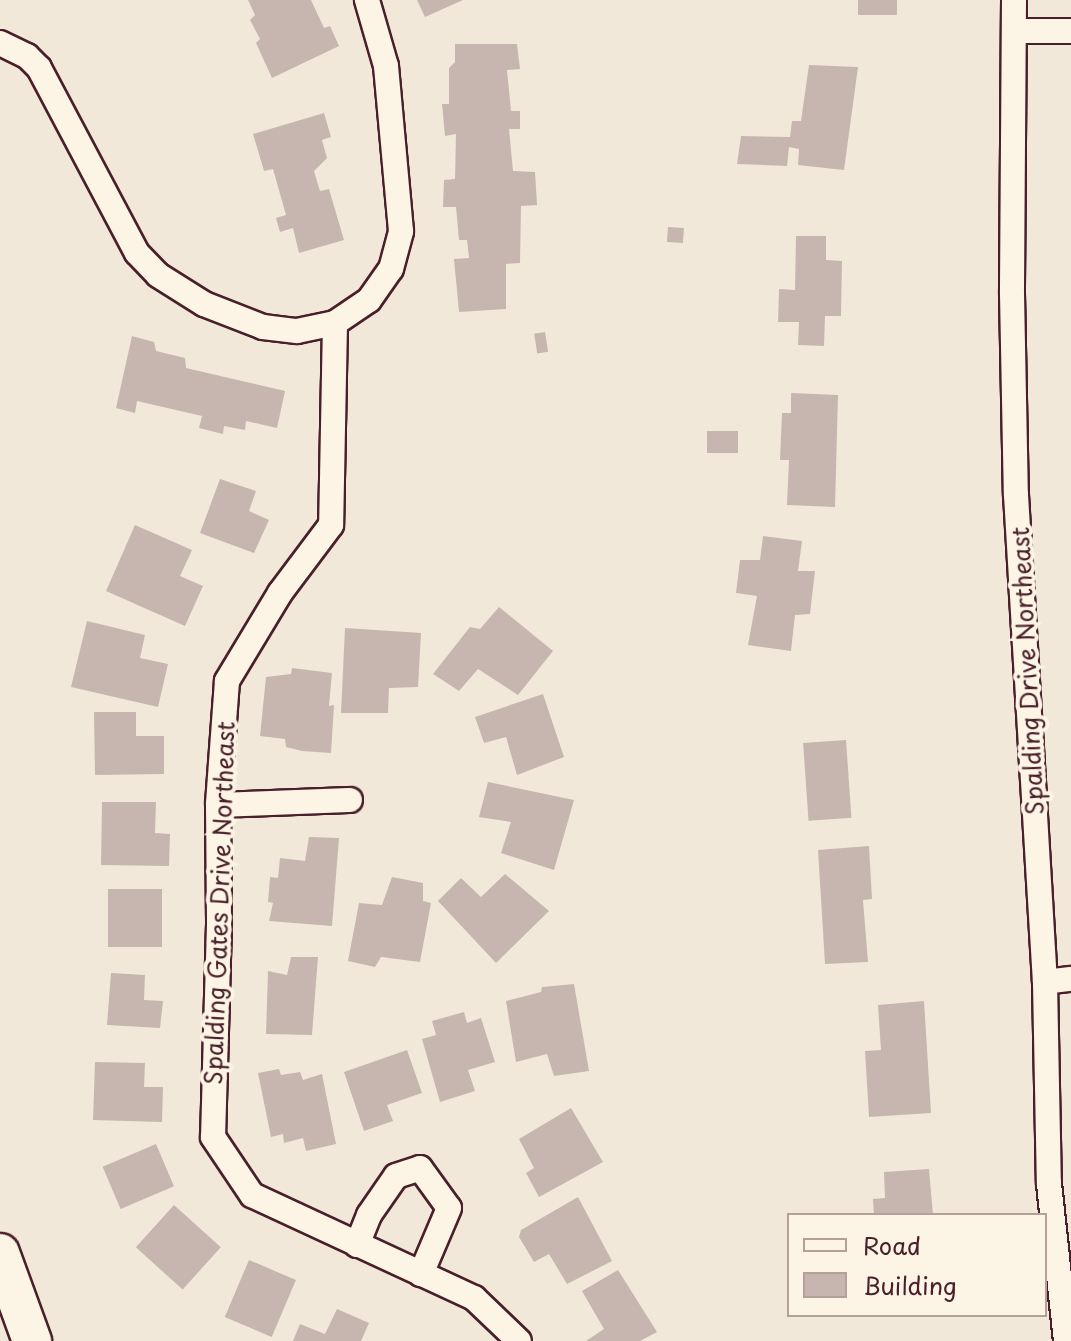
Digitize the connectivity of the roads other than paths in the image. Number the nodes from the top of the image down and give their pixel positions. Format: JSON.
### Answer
{"nodes":[{"id":1,"x":367,"y":0,"type":"edge"},
{"id":2,"x":1014,"y":0,"type":"edge"},
{"id":3,"x":1014,"y":31,"type":"junction"},
{"id":4,"x":1071,"y":31,"type":"edge"},
{"id":5,"x":0,"y":43,"type":"edge"},
{"id":6,"x":335,"y":323,"type":"junction"},
{"id":7,"x":350,"y":800,"type":"dead end"},
{"id":8,"x":218,"y":805,"type":"junction"},
{"id":9,"x":1071,"y":979,"type":"edge"},
{"id":10,"x":1045,"y":982,"type":"junction"},
{"id":11,"x":357,"y":1245,"type":"junction"},
{"id":12,"x":0,"y":1253,"type":"edge"},
{"id":13,"x":421,"y":1274,"type":"junction"},
{"id":14,"x":32,"y":1341,"type":"edge"},
{"id":15,"x":519,"y":1341,"type":"edge"},
{"id":16,"x":1066,"y":1341,"type":"edge"}],
"edges":[{"from":1,"to":6,"type":"street"},
{"from":2,"to":3,"type":"street","name":"Spalding Drive Northeast"},
{"from":3,"to":4,"type":"street"},
{"from":3,"to":10,"type":"street","name":"Spalding Drive Northeast"},
{"from":5,"to":6,"type":"street"},
{"from":6,"to":8,"type":"street","name":"Spalding Gates Drive Northeast"},
{"from":7,"to":8,"type":"street"},
{"from":8,"to":11,"type":"street","name":"Spalding Gates Drive Northeast"},
{"from":9,"to":10,"type":"street"},
{"from":10,"to":16,"type":"street","name":"Spalding Drive Northeast"},
{"from":11,"to":13,"type":"street","name":"Spalding Gates Drive Northeast"},
{"from":11,"to":13,"type":"street"},
{"from":12,"to":14,"type":"main road"},
{"from":13,"to":15,"type":"street","name":"Spalding Gates Drive Northeast"}]}
